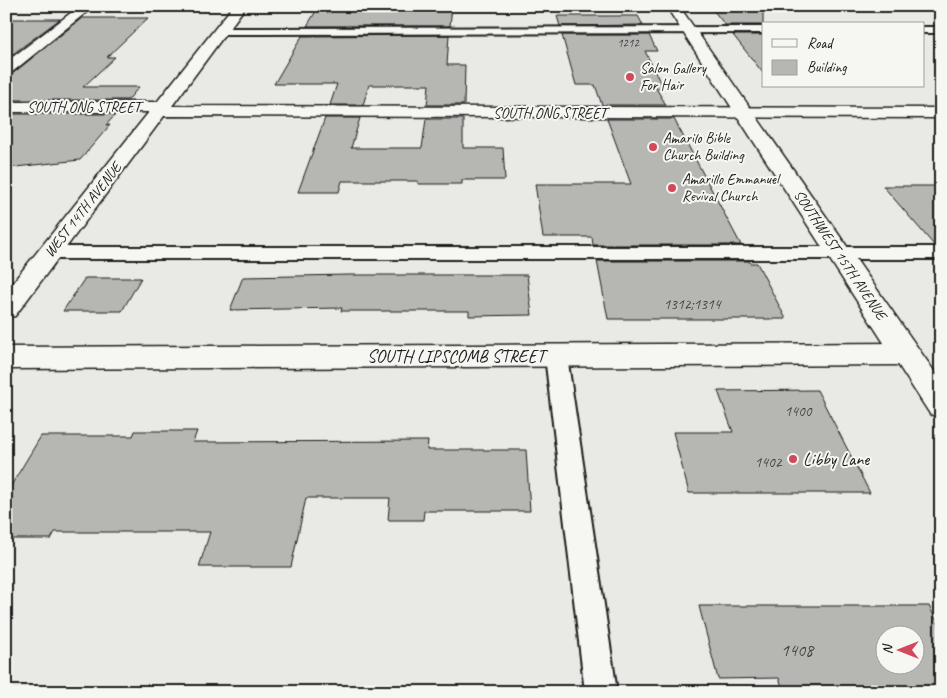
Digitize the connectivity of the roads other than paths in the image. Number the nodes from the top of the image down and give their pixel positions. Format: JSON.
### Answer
{"nodes":[{"id":1,"x":88,"y":6,"type":"edge"},
{"id":2,"x":240,"y":6,"type":"edge"},
{"id":3,"x":672,"y":6,"type":"edge"},
{"id":4,"x":688,"y":30,"type":"junction"},
{"id":5,"x":762,"y":30,"type":"edge"},
{"id":6,"x":924,"y":30,"type":"edge"},
{"id":7,"x":941,"y":30,"type":"edge"},
{"id":8,"x":221,"y":31,"type":"junction"},
{"id":9,"x":6,"y":70,"type":"edge"},
{"id":10,"x":6,"y":107,"type":"edge"},
{"id":11,"x":161,"y":109,"type":"junction"},
{"id":12,"x":744,"y":113,"type":"junction"},
{"id":13,"x":941,"y":113,"type":"edge"},
{"id":14,"x":941,"y":252,"type":"edge"},
{"id":15,"x":50,"y":253,"type":"junction"},
{"id":16,"x":838,"y":253,"type":"junction"},
{"id":17,"x":6,"y":309,"type":"edge"},
{"id":18,"x":906,"y":354,"type":"junction"},
{"id":19,"x":556,"y":356,"type":"junction"},
{"id":20,"x":6,"y":358,"type":"edge"},
{"id":21,"x":941,"y":405,"type":"edge"},
{"id":22,"x":601,"y":692,"type":"edge"}],
"edges":[{"from":1,"to":9,"type":"street"},
{"from":2,"to":8,"type":"street","name":"WEST 14TH AVENUE"},
{"from":3,"to":4,"type":"street","name":"SOUTHWEST 15TH AVENUE"},
{"from":4,"to":5,"type":"lane"},
{"from":4,"to":8,"type":"lane"},
{"from":4,"to":12,"type":"street","name":"SOUTHWEST 15TH AVENUE"},
{"from":6,"to":7,"type":"lane"},
{"from":8,"to":11,"type":"street","name":"WEST 14TH AVENUE"},
{"from":10,"to":11,"type":"street","name":"SOUTH ONG STREET"},
{"from":11,"to":12,"type":"street","name":"SOUTH ONG STREET"},
{"from":11,"to":15,"type":"street","name":"WEST 14TH AVENUE"},
{"from":12,"to":13,"type":"street","name":"SOUTH ONG STREET"},
{"from":12,"to":16,"type":"street","name":"SOUTHWEST 15TH AVENUE"},
{"from":14,"to":16,"type":"lane"},
{"from":15,"to":16,"type":"lane"},
{"from":15,"to":17,"type":"street","name":"WEST 14TH AVENUE"},
{"from":16,"to":18,"type":"street","name":"SOUTHWEST 15TH AVENUE"},
{"from":18,"to":19,"type":"street","name":"SOUTH LIPSCOMB STREET"},
{"from":18,"to":21,"type":"street","name":"SOUTHWEST 15TH AVENUE"},
{"from":19,"to":20,"type":"street","name":"SOUTH LIPSCOMB STREET"},
{"from":19,"to":22,"type":"lane"}]}
